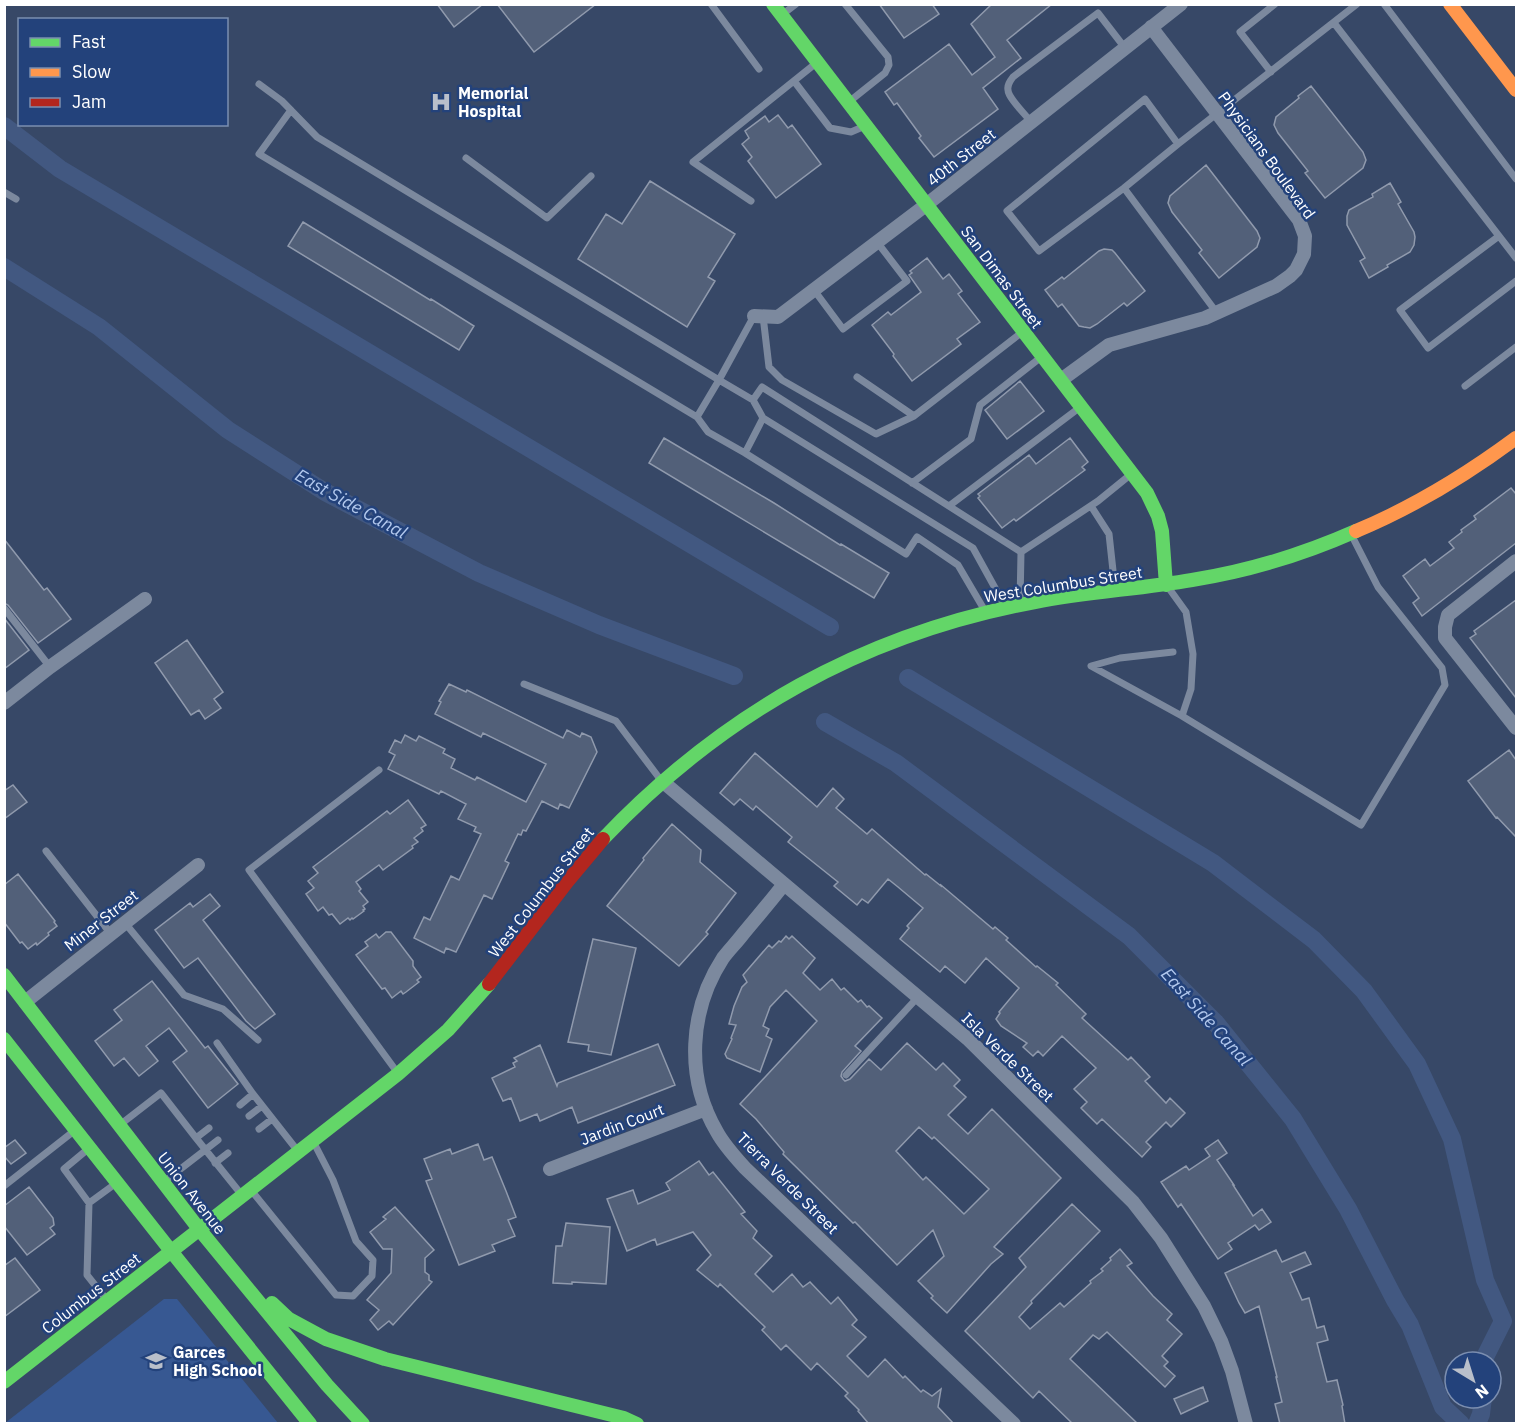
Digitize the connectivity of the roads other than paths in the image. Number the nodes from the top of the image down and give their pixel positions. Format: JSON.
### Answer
{"nodes":[{"id":1,"x":711,"y":4,"type":"edge"},
{"id":2,"x":796,"y":4,"type":"edge"},
{"id":3,"x":846,"y":4,"type":"edge"},
{"id":4,"x":1181,"y":4,"type":"edge"},
{"id":5,"x":1275,"y":4,"type":"edge"},
{"id":6,"x":1357,"y":4,"type":"edge"},
{"id":7,"x":1384,"y":4,"type":"edge"},
{"id":8,"x":1450,"y":4,"type":"edge"},
{"id":9,"x":777,"y":10,"type":"edge"},
{"id":10,"x":1334,"y":23,"type":"junction"},
{"id":11,"x":1151,"y":27,"type":"junction"},
{"id":12,"x":1125,"y":48,"type":"junction"},
{"id":13,"x":817,"y":62,"type":"junction"},
{"id":14,"x":759,"y":69,"type":"dead end"},
{"id":15,"x":1271,"y":72,"type":"junction"},
{"id":16,"x":794,"y":81,"type":"junction"},
{"id":17,"x":259,"y":84,"type":"dead end"},
{"id":18,"x":1516,"y":90,"type":"edge"},
{"id":19,"x":849,"y":103,"type":"junction"},
{"id":20,"x":291,"y":110,"type":"junction"},
{"id":21,"x":1217,"y":114,"type":"junction"},
{"id":22,"x":1031,"y":122,"type":"junction"},
{"id":23,"x":866,"y":126,"type":"junction"},
{"id":24,"x":1178,"y":144,"type":"junction"},
{"id":25,"x":466,"y":159,"type":"dead end"},
{"id":26,"x":591,"y":176,"type":"dead end"},
{"id":27,"x":1516,"y":179,"type":"edge"},
{"id":28,"x":1124,"y":188,"type":"junction"},
{"id":29,"x":4,"y":192,"type":"edge"},
{"id":30,"x":16,"y":199,"type":"dead end"},
{"id":31,"x":751,"y":201,"type":"dead end"},
{"id":32,"x":927,"y":205,"type":"junction"},
{"id":33,"x":1499,"y":236,"type":"junction"},
{"id":34,"x":877,"y":242,"type":"junction"},
{"id":35,"x":1516,"y":258,"type":"edge"},
{"id":36,"x":1516,"y":281,"type":"edge"},
{"id":37,"x":814,"y":290,"type":"junction"},
{"id":38,"x":1217,"y":313,"type":"junction"},
{"id":39,"x":758,"y":316,"type":"junction"},
{"id":40,"x":1023,"y":331,"type":"junction"},
{"id":41,"x":1516,"y":347,"type":"edge"},
{"id":42,"x":1042,"y":357,"type":"junction"},
{"id":43,"x":857,"y":376,"type":"dead end"},
{"id":44,"x":719,"y":380,"type":"junction"},
{"id":45,"x":1061,"y":380,"type":"junction"},
{"id":46,"x":1465,"y":386,"type":"dead end"},
{"id":47,"x":753,"y":400,"type":"junction"},
{"id":48,"x":1082,"y":406,"type":"junction"},
{"id":49,"x":914,"y":416,"type":"junction"},
{"id":50,"x":697,"y":417,"type":"junction"},
{"id":51,"x":763,"y":418,"type":"junction"},
{"id":52,"x":1516,"y":438,"type":"edge"},
{"id":53,"x":745,"y":453,"type":"junction"},
{"id":54,"x":1132,"y":474,"type":"junction"},
{"id":55,"x":912,"y":483,"type":"junction"},
{"id":56,"x":949,"y":506,"type":"junction"},
{"id":57,"x":1091,"y":506,"type":"junction"},
{"id":58,"x":1350,"y":533,"type":"junction"},
{"id":59,"x":1021,"y":552,"type":"junction"},
{"id":60,"x":1516,"y":561,"type":"edge"},
{"id":61,"x":1166,"y":585,"type":"junction"},
{"id":62,"x":1116,"y":591,"type":"junction"},
{"id":63,"x":145,"y":599,"type":"dead end"},
{"id":64,"x":1020,"y":605,"type":"junction"},
{"id":65,"x":4,"y":608,"type":"edge"},
{"id":66,"x":1006,"y":608,"type":"junction"},
{"id":67,"x":986,"y":612,"type":"junction"},
{"id":68,"x":1173,"y":652,"type":"dead end"},
{"id":69,"x":50,"y":667,"type":"junction"},
{"id":70,"x":524,"y":684,"type":"dead end"},
{"id":71,"x":4,"y":703,"type":"edge"},
{"id":72,"x":1182,"y":716,"type":"junction"},
{"id":73,"x":1516,"y":728,"type":"edge"},
{"id":74,"x":379,"y":770,"type":"dead end"},
{"id":75,"x":662,"y":781,"type":"junction"},
{"id":76,"x":46,"y":851,"type":"dead end"},
{"id":77,"x":198,"y":865,"type":"dead end"},
{"id":78,"x":784,"y":884,"type":"junction"},
{"id":79,"x":125,"y":922,"type":"junction"},
{"id":80,"x":111,"y":934,"type":"junction"},
{"id":81,"x":4,"y":975,"type":"edge"},
{"id":82,"x":918,"y":997,"type":"junction"},
{"id":83,"x":25,"y":1002,"type":"junction"},
{"id":84,"x":4,"y":1039,"type":"edge"},
{"id":85,"x":258,"y":1040,"type":"dead end"},
{"id":86,"x":217,"y":1043,"type":"dead end"},
{"id":87,"x":398,"y":1074,"type":"junction"},
{"id":88,"x":846,"y":1075,"type":"dead end"},
{"id":89,"x":253,"y":1095,"type":"junction"},
{"id":90,"x":240,"y":1105,"type":"dead end"},
{"id":91,"x":262,"y":1106,"type":"junction"},
{"id":92,"x":705,"y":1109,"type":"junction"},
{"id":93,"x":249,"y":1116,"type":"dead end"},
{"id":94,"x":272,"y":1119,"type":"junction"},
{"id":95,"x":119,"y":1126,"type":"junction"},
{"id":96,"x":209,"y":1128,"type":"dead end"},
{"id":97,"x":259,"y":1129,"type":"dead end"},
{"id":98,"x":75,"y":1130,"type":"junction"},
{"id":99,"x":196,"y":1138,"type":"junction"},
{"id":100,"x":218,"y":1140,"type":"dead end"},
{"id":101,"x":313,"y":1141,"type":"junction"},
{"id":102,"x":90,"y":1148,"type":"junction"},
{"id":103,"x":206,"y":1150,"type":"junction"},
{"id":104,"x":298,"y":1152,"type":"junction"},
{"id":105,"x":228,"y":1153,"type":"dead end"},
{"id":106,"x":216,"y":1162,"type":"junction"},
{"id":107,"x":550,"y":1170,"type":"dead end"},
{"id":108,"x":117,"y":1182,"type":"junction"},
{"id":109,"x":163,"y":1183,"type":"junction"},
{"id":110,"x":4,"y":1186,"type":"edge"},
{"id":111,"x":246,"y":1192,"type":"junction"},
{"id":112,"x":89,"y":1203,"type":"junction"},
{"id":113,"x":199,"y":1229,"type":"junction"},
{"id":114,"x":171,"y":1251,"type":"junction"},
{"id":115,"x":221,"y":1257,"type":"junction"},
{"id":116,"x":107,"y":1301,"type":"junction"},
{"id":117,"x":4,"y":1382,"type":"edge"},
{"id":118,"x":310,"y":1424,"type":"edge"},
{"id":119,"x":363,"y":1424,"type":"edge"},
{"id":120,"x":637,"y":1424,"type":"edge"},
{"id":121,"x":1014,"y":1424,"type":"edge"},
{"id":122,"x":1246,"y":1424,"type":"edge"}],
"edges":[{"from":1,"to":14,"type":"lane"},
{"from":2,"to":9,"type":"lane"},
{"from":3,"to":19,"type":"lane"},
{"from":4,"to":11,"type":"street","name":"40th Street"},
{"from":5,"to":15,"type":"lane"},
{"from":6,"to":10,"type":"lane"},
{"from":7,"to":27,"type":"lane"},
{"from":8,"to":18,"type":"main road"},
{"from":9,"to":13,"type":"main road","name":"San Dimas Street"},
{"from":10,"to":15,"type":"lane"},
{"from":10,"to":33,"type":"lane"},
{"from":11,"to":12,"type":"street","name":"40th Street"},
{"from":11,"to":21,"type":"street","name":"Physicians Boulevard"},
{"from":12,"to":22,"type":"street","name":"40th Street"},
{"from":12,"to":22,"type":"lane"},
{"from":13,"to":16,"type":"lane"},
{"from":13,"to":19,"type":"main road","name":"San Dimas Street"},
{"from":15,"to":21,"type":"lane"},
{"from":16,"to":23,"type":"lane"},
{"from":16,"to":31,"type":"lane"},
{"from":17,"to":20,"type":"lane"},
{"from":19,"to":23,"type":"main road","name":"San Dimas Street"},
{"from":20,"to":44,"type":"lane"},
{"from":20,"to":50,"type":"lane"},
{"from":21,"to":24,"type":"lane"},
{"from":21,"to":38,"type":"street","name":"Physicians Boulevard"},
{"from":22,"to":32,"type":"street","name":"40th Street"},
{"from":23,"to":32,"type":"main road","name":"San Dimas Street"},
{"from":24,"to":28,"type":"lane"},
{"from":24,"to":28,"type":"lane"},
{"from":25,"to":26,"type":"lane"},
{"from":28,"to":38,"type":"lane"},
{"from":29,"to":30,"type":"lane"},
{"from":32,"to":34,"type":"street","name":"40th Street"},
{"from":32,"to":40,"type":"main road","name":"San Dimas Street"},
{"from":33,"to":35,"type":"lane"},
{"from":33,"to":36,"type":"lane"},
{"from":34,"to":37,"type":"street","name":"40th Street"},
{"from":34,"to":37,"type":"lane"},
{"from":37,"to":39,"type":"street","name":"40th Street"},
{"from":38,"to":45,"type":"street","name":"Physicians Boulevard"},
{"from":39,"to":44,"type":"lane"},
{"from":39,"to":49,"type":"lane"},
{"from":40,"to":42,"type":"main road","name":"San Dimas Street"},
{"from":40,"to":49,"type":"lane"},
{"from":41,"to":46,"type":"lane"},
{"from":42,"to":45,"type":"main road","name":"San Dimas Street"},
{"from":42,"to":55,"type":"lane"},
{"from":43,"to":49,"type":"lane"},
{"from":44,"to":47,"type":"lane"},
{"from":44,"to":50,"type":"lane"},
{"from":45,"to":48,"type":"main road","name":"San Dimas Street"},
{"from":47,"to":51,"type":"lane"},
{"from":47,"to":55,"type":"lane"},
{"from":48,"to":54,"type":"main road","name":"San Dimas Street"},
{"from":48,"to":56,"type":"lane"},
{"from":50,"to":53,"type":"lane"},
{"from":51,"to":53,"type":"lane"},
{"from":51,"to":66,"type":"lane"},
{"from":52,"to":58,"type":"main road","name":"West Columbus Street"},
{"from":53,"to":67,"type":"lane"},
{"from":54,"to":57,"type":"lane"},
{"from":54,"to":61,"type":"main road","name":"San Dimas Street"},
{"from":55,"to":56,"type":"lane"},
{"from":56,"to":59,"type":"lane"},
{"from":57,"to":59,"type":"lane"},
{"from":57,"to":62,"type":"lane"},
{"from":58,"to":61,"type":"main road","name":"West Columbus Street"},
{"from":58,"to":72,"type":"lane"},
{"from":59,"to":64,"type":"lane"},
{"from":60,"to":73,"type":"street"},
{"from":61,"to":62,"type":"main road","name":"West Columbus Street"},
{"from":61,"to":72,"type":"lane"},
{"from":62,"to":64,"type":"main road","name":"West Columbus Street"},
{"from":63,"to":69,"type":"street"},
{"from":64,"to":66,"type":"main road","name":"West Columbus Street"},
{"from":65,"to":69,"type":"lane"},
{"from":66,"to":67,"type":"main road","name":"West Columbus Street"},
{"from":67,"to":75,"type":"main road","name":"West Columbus Street"},
{"from":68,"to":72,"type":"lane"},
{"from":69,"to":71,"type":"street"},
{"from":70,"to":75,"type":"lane"},
{"from":74,"to":87,"type":"lane"},
{"from":75,"to":78,"type":"street","name":"Isla Verde Street"},
{"from":75,"to":87,"type":"main road","name":"West Columbus Street"},
{"from":76,"to":80,"type":"lane"},
{"from":77,"to":79,"type":"street","name":"Miner Street"},
{"from":78,"to":82,"type":"street","name":"Isla Verde Street"},
{"from":78,"to":92,"type":"street","name":"Tierra Verde Street"},
{"from":79,"to":80,"type":"street","name":"Miner Street"},
{"from":79,"to":85,"type":"lane"},
{"from":80,"to":83,"type":"street","name":"Miner Street"},
{"from":81,"to":83,"type":"main road","name":"Union Avenue"},
{"from":82,"to":88,"type":"lane"},
{"from":82,"to":122,"type":"street","name":"Isla Verde Street"},
{"from":83,"to":95,"type":"main road","name":"Union Avenue"},
{"from":84,"to":98,"type":"main road"},
{"from":86,"to":89,"type":"lane"},
{"from":87,"to":101,"type":"main road","name":"West Columbus Street"},
{"from":89,"to":90,"type":"lane"},
{"from":89,"to":91,"type":"lane"},
{"from":91,"to":93,"type":"lane"},
{"from":91,"to":94,"type":"lane"},
{"from":92,"to":107,"type":"street","name":"Jardin Court"},
{"from":92,"to":121,"type":"street","name":"Tierra Verde Street"},
{"from":94,"to":97,"type":"lane"},
{"from":94,"to":104,"type":"lane"},
{"from":95,"to":99,"type":"lane"},
{"from":95,"to":109,"type":"main road","name":"Union Avenue"},
{"from":96,"to":99,"type":"lane"},
{"from":98,"to":102,"type":"main road"},
{"from":98,"to":110,"type":"lane"},
{"from":99,"to":103,"type":"lane"},
{"from":100,"to":103,"type":"lane"},
{"from":101,"to":104,"type":"main road","name":"West Columbus Street"},
{"from":101,"to":111,"type":"lane"},
{"from":102,"to":108,"type":"main road"},
{"from":102,"to":112,"type":"lane"},
{"from":103,"to":106,"type":"lane"},
{"from":103,"to":109,"type":"lane"},
{"from":104,"to":111,"type":"main road","name":"West Columbus Street"},
{"from":105,"to":106,"type":"lane"},
{"from":106,"to":111,"type":"lane"},
{"from":108,"to":112,"type":"lane"},
{"from":108,"to":114,"type":"main road"},
{"from":109,"to":113,"type":"main road","name":"Union Avenue"},
{"from":111,"to":113,"type":"main road","name":"West Columbus Street"},
{"from":112,"to":116,"type":"lane"},
{"from":113,"to":114,"type":"main road","name":"Columbus Street"},
{"from":113,"to":115,"type":"main road","name":"Union Avenue"},
{"from":114,"to":116,"type":"main road","name":"Columbus Street"},
{"from":114,"to":118,"type":"main road"},
{"from":115,"to":119,"type":"main road","name":"Union Avenue"},
{"from":115,"to":120,"type":"main road"},
{"from":116,"to":117,"type":"main road","name":"Columbus Street"}]}
